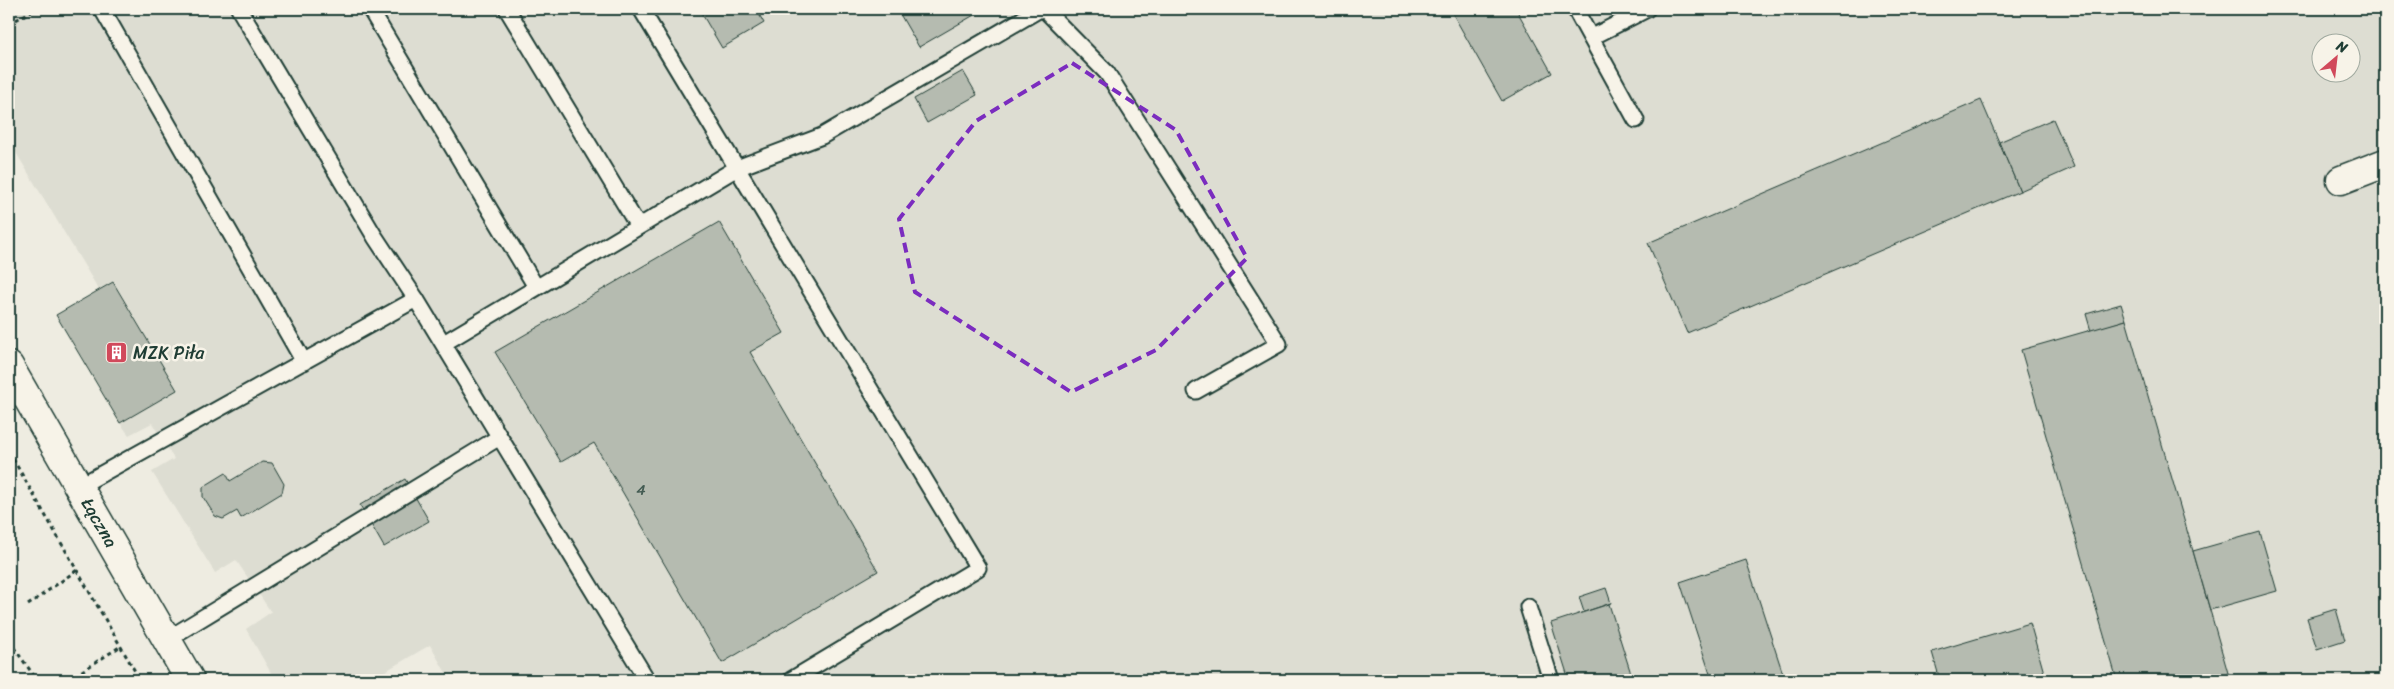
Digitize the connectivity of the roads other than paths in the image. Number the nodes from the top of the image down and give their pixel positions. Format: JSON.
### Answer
{"nodes":[{"id":1,"x":102,"y":9,"type":"edge"},
{"id":2,"x":239,"y":9,"type":"edge"},
{"id":3,"x":370,"y":9,"type":"edge"},
{"id":4,"x":507,"y":9,"type":"edge"},
{"id":5,"x":641,"y":9,"type":"edge"},
{"id":6,"x":1040,"y":9,"type":"edge"},
{"id":7,"x":1044,"y":9,"type":"edge"},
{"id":8,"x":1575,"y":9,"type":"edge"},
{"id":9,"x":1647,"y":9,"type":"edge"},
{"id":10,"x":1592,"y":37,"type":"junction"},
{"id":11,"x":1636,"y":120,"type":"dead end"},
{"id":12,"x":2385,"y":163,"type":"edge"},
{"id":13,"x":737,"y":168,"type":"junction"},
{"id":14,"x":2341,"y":180,"type":"dead end"},
{"id":15,"x":638,"y":226,"type":"junction"},
{"id":16,"x":536,"y":286,"type":"junction"},
{"id":17,"x":416,"y":299,"type":"junction"},
{"id":18,"x":444,"y":343,"type":"junction"},
{"id":19,"x":304,"y":362,"type":"junction"},
{"id":20,"x":9,"y":366,"type":"edge"},
{"id":21,"x":1196,"y":391,"type":"dead end"},
{"id":22,"x":498,"y":438,"type":"junction"},
{"id":23,"x":78,"y":487,"type":"junction"},
{"id":24,"x":1528,"y":607,"type":"dead end"},
{"id":25,"x":166,"y":640,"type":"junction"},
{"id":26,"x":190,"y":680,"type":"edge"},
{"id":27,"x":647,"y":680,"type":"edge"},
{"id":28,"x":791,"y":680,"type":"edge"},
{"id":29,"x":1551,"y":680,"type":"edge"}],
"edges":[{"from":1,"to":19,"type":"lane"},
{"from":2,"to":17,"type":"lane"},
{"from":3,"to":16,"type":"lane"},
{"from":4,"to":15,"type":"lane"},
{"from":5,"to":13,"type":"lane"},
{"from":6,"to":13,"type":"lane"},
{"from":7,"to":21,"type":"lane"},
{"from":8,"to":10,"type":"lane"},
{"from":9,"to":10,"type":"lane"},
{"from":10,"to":11,"type":"lane"},
{"from":12,"to":14,"type":"street"},
{"from":13,"to":15,"type":"lane"},
{"from":13,"to":28,"type":"lane"},
{"from":15,"to":16,"type":"lane"},
{"from":16,"to":18,"type":"lane"},
{"from":17,"to":18,"type":"lane"},
{"from":17,"to":19,"type":"lane"},
{"from":18,"to":22,"type":"lane"},
{"from":19,"to":23,"type":"lane"},
{"from":20,"to":23,"type":"street","name":"Łączna"},
{"from":22,"to":25,"type":"lane"},
{"from":22,"to":27,"type":"lane"},
{"from":23,"to":25,"type":"street","name":"Łączna"},
{"from":24,"to":29,"type":"lane"},
{"from":25,"to":26,"type":"street","name":"Łączna"}]}
